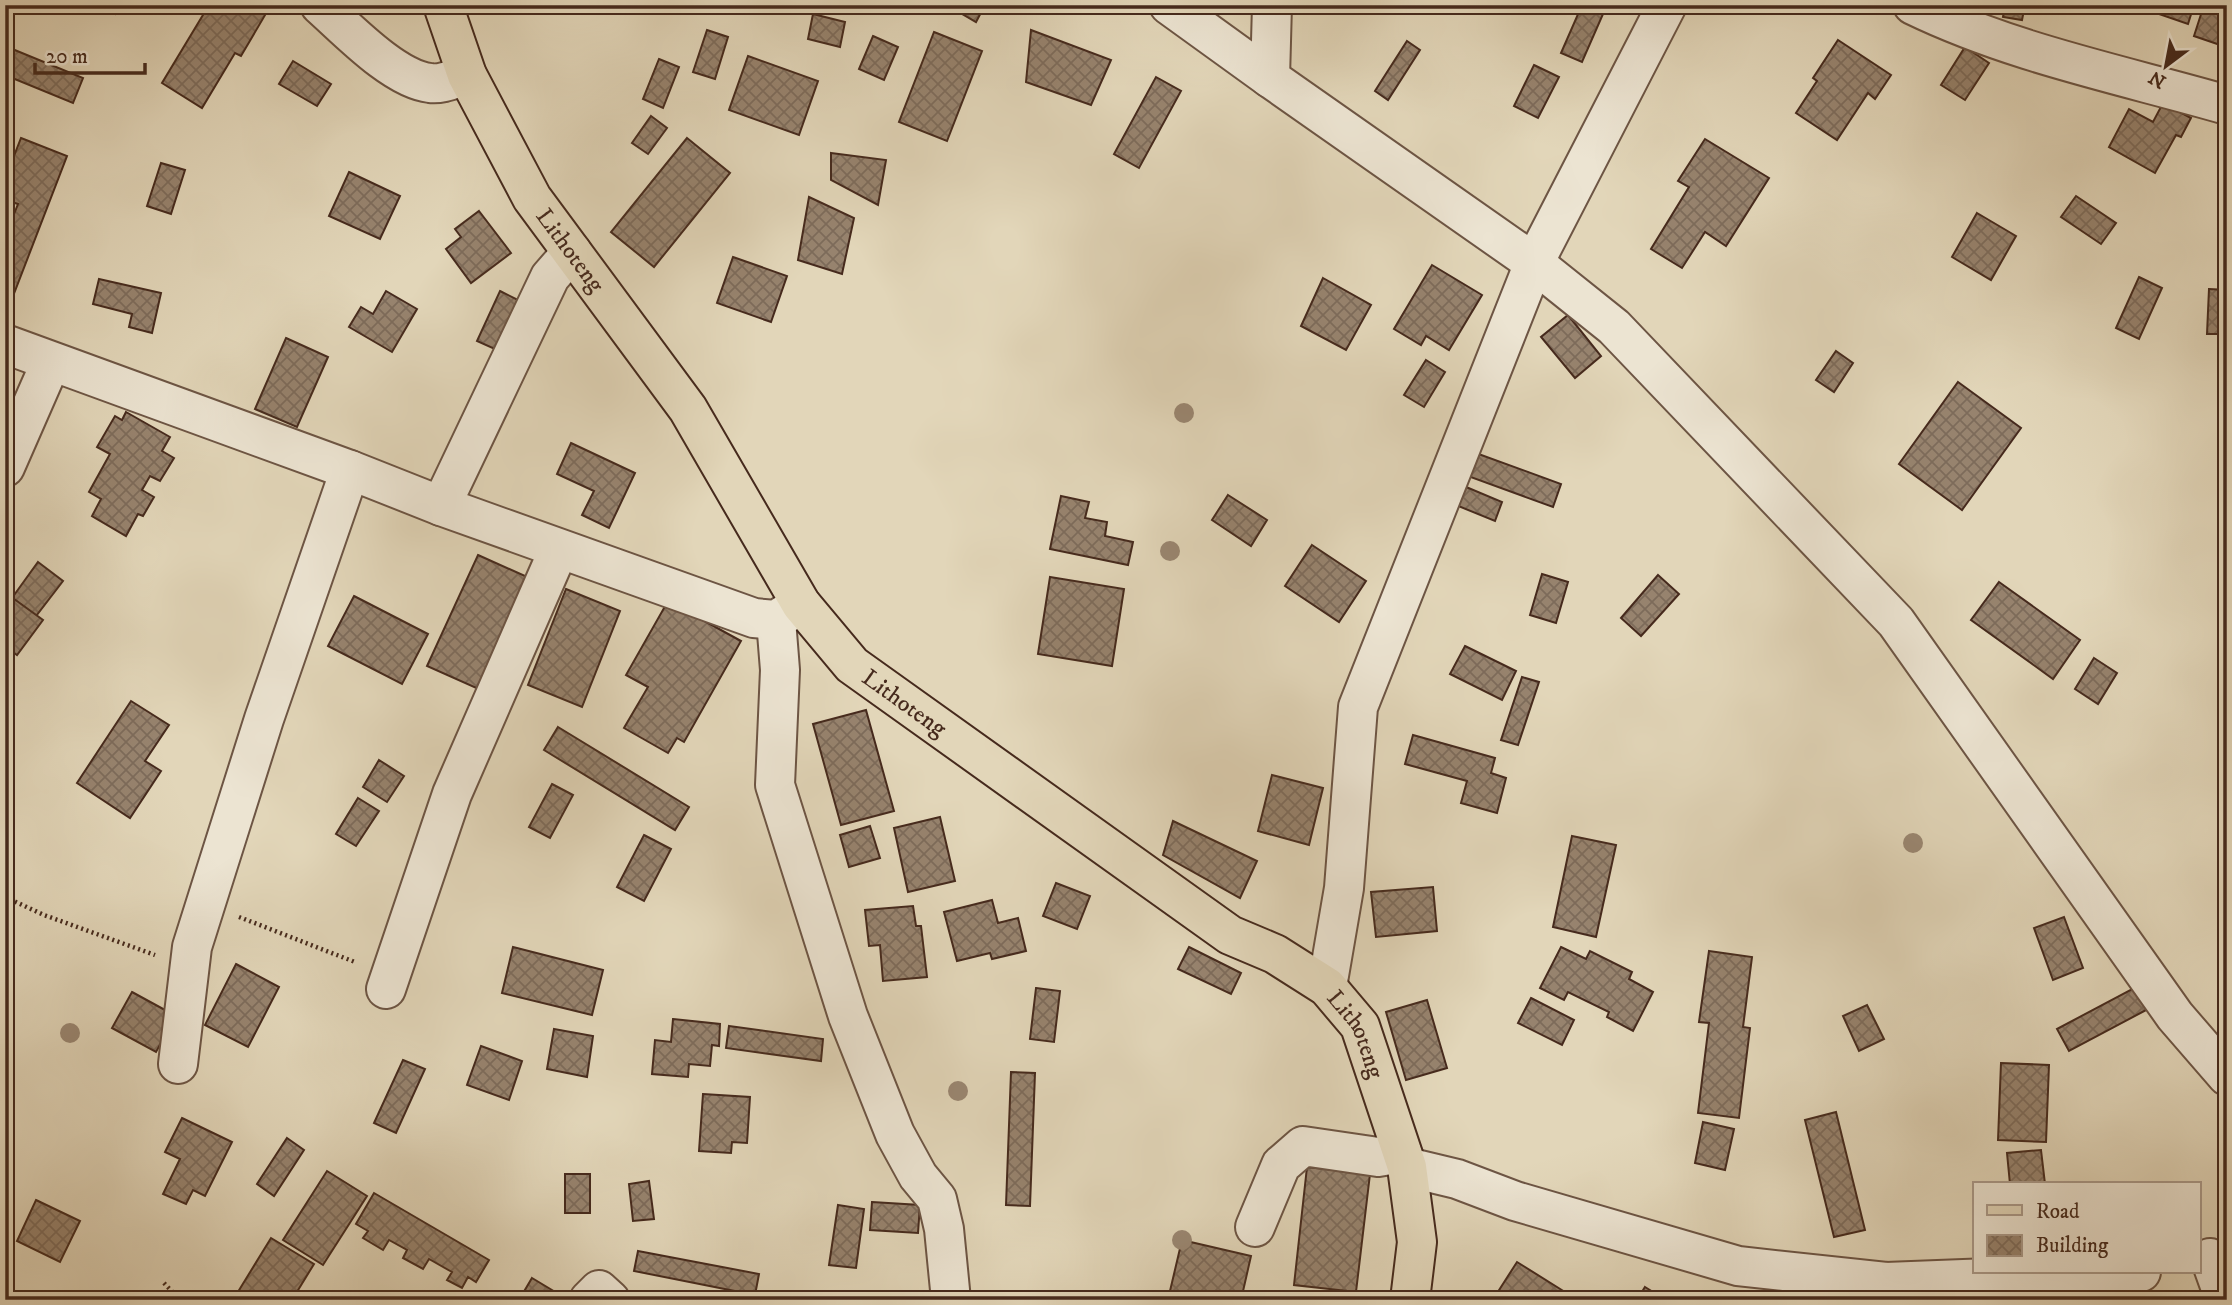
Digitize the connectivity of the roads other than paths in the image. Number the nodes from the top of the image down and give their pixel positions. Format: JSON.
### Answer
{"nodes":[{"id":1,"x":320,"y":5,"type":"edge"},
{"id":2,"x":443,"y":5,"type":"edge"},
{"id":3,"x":1169,"y":5,"type":"edge"},
{"id":4,"x":1272,"y":5,"type":"edge"},
{"id":5,"x":1667,"y":5,"type":"edge"},
{"id":6,"x":1913,"y":5,"type":"edge"},
{"id":7,"x":467,"y":75,"type":"junction"},
{"id":8,"x":1270,"y":78,"type":"junction"},
{"id":9,"x":2227,"y":105,"type":"edge"},
{"id":10,"x":572,"y":252,"type":"junction"},
{"id":11,"x":1534,"y":263,"type":"junction"},
{"id":12,"x":5,"y":344,"type":"edge"},
{"id":13,"x":51,"y":362,"type":"junction"},
{"id":14,"x":5,"y":467,"type":"edge"},
{"id":15,"x":350,"y":470,"type":"junction"},
{"id":16,"x":441,"y":506,"type":"junction"},
{"id":17,"x":559,"y":549,"type":"junction"},
{"id":18,"x":788,"y":612,"type":"junction"},
{"id":19,"x":388,"y":983,"type":"road end"},
{"id":20,"x":1327,"y":987,"type":"junction"},
{"id":21,"x":178,"y":1064,"type":"dead end"},
{"id":22,"x":2227,"y":1076,"type":"edge"},
{"id":23,"x":1405,"y":1160,"type":"junction"},
{"id":24,"x":1255,"y":1227,"type":"dead end"},
{"id":25,"x":2212,"y":1255,"type":"edge"},
{"id":26,"x":2090,"y":1274,"type":"edge"},
{"id":27,"x":589,"y":1300,"type":"edge"},
{"id":28,"x":610,"y":1300,"type":"edge"},
{"id":29,"x":951,"y":1300,"type":"edge"},
{"id":30,"x":1410,"y":1300,"type":"edge"},
{"id":31,"x":2225,"y":1300,"type":"edge"}],
"edges":[{"from":1,"to":7,"type":"street"},
{"from":2,"to":7,"type":"main road","name":"Lithoteng"},
{"from":3,"to":8,"type":"street"},
{"from":4,"to":8,"type":"street"},
{"from":5,"to":11,"type":"street"},
{"from":6,"to":9,"type":"street"},
{"from":7,"to":10,"type":"main road","name":"Lithoteng"},
{"from":8,"to":11,"type":"street"},
{"from":10,"to":16,"type":"street"},
{"from":10,"to":18,"type":"main road","name":"Lithoteng"},
{"from":11,"to":20,"type":"street"},
{"from":11,"to":22,"type":"street"},
{"from":12,"to":13,"type":"street"},
{"from":13,"to":14,"type":"street"},
{"from":13,"to":15,"type":"street"},
{"from":15,"to":16,"type":"street"},
{"from":15,"to":21,"type":"street"},
{"from":16,"to":17,"type":"street"},
{"from":17,"to":18,"type":"street"},
{"from":17,"to":19,"type":"street"},
{"from":18,"to":20,"type":"main road","name":"Lithoteng"},
{"from":18,"to":29,"type":"street"},
{"from":20,"to":23,"type":"main road","name":"Lithoteng"},
{"from":23,"to":24,"type":"street"},
{"from":23,"to":26,"type":"street"},
{"from":23,"to":30,"type":"main road","name":"Lithoteng"},
{"from":25,"to":31,"type":"street"},
{"from":27,"to":28,"type":"street"}]}
